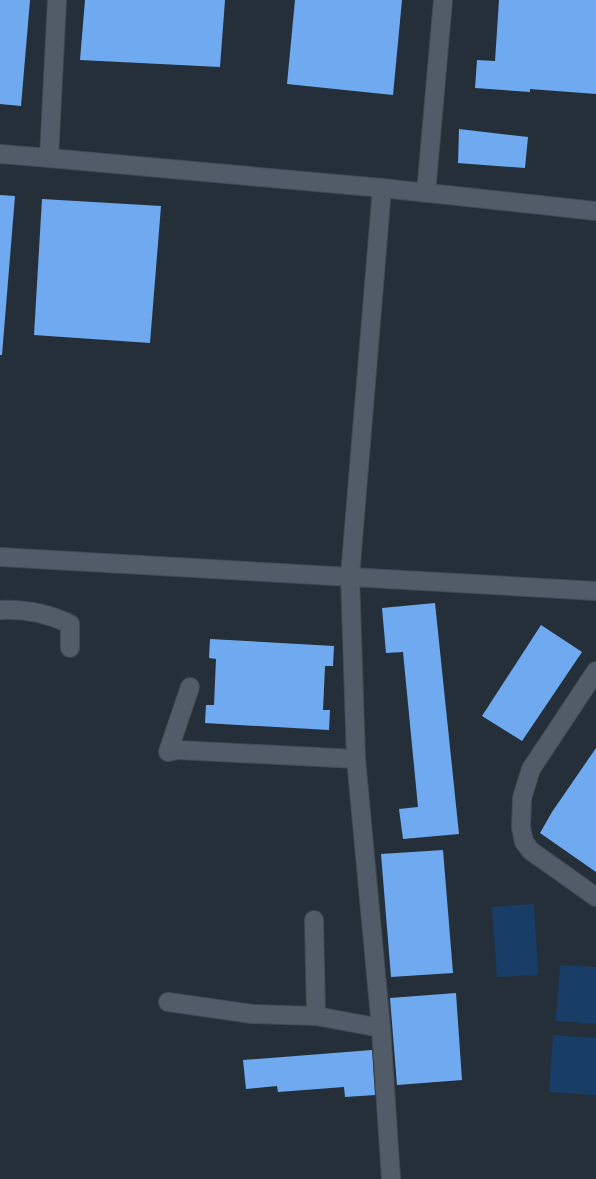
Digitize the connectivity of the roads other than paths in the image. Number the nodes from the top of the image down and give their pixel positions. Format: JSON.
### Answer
{"nodes":[{"id":1,"x":57,"y":0,"type":"edge"},
{"id":2,"x":443,"y":0,"type":"edge"},
{"id":3,"x":0,"y":154,"type":"edge"},
{"id":4,"x":49,"y":158,"type":"junction"},
{"id":5,"x":382,"y":188,"type":"junction"},
{"id":6,"x":426,"y":193,"type":"junction"},
{"id":7,"x":596,"y":211,"type":"edge"},
{"id":8,"x":0,"y":557,"type":"edge"},
{"id":9,"x":350,"y":576,"type":"junction"},
{"id":10,"x":596,"y":591,"type":"edge"},
{"id":11,"x":0,"y":610,"type":"edge"},
{"id":12,"x":70,"y":648,"type":"dead end"},
{"id":13,"x":596,"y":671,"type":"edge"},
{"id":14,"x":190,"y":687,"type":"dead end"},
{"id":15,"x":356,"y":759,"type":"junction"},
{"id":16,"x":596,"y":897,"type":"edge"},
{"id":17,"x":315,"y":920,"type":"dead end"},
{"id":18,"x":168,"y":1002,"type":"dead end"},
{"id":19,"x":316,"y":1016,"type":"junction"},
{"id":20,"x":381,"y":1028,"type":"junction"},
{"id":21,"x":391,"y":1179,"type":"edge"}],
"edges":[{"from":1,"to":4,"type":"lane"},
{"from":2,"to":6,"type":"lane"},
{"from":3,"to":4,"type":"lane"},
{"from":4,"to":5,"type":"lane"},
{"from":5,"to":6,"type":"lane"},
{"from":5,"to":9,"type":"lane"},
{"from":6,"to":7,"type":"lane"},
{"from":8,"to":9,"type":"lane"},
{"from":9,"to":10,"type":"lane"},
{"from":9,"to":15,"type":"lane"},
{"from":11,"to":12,"type":"lane"},
{"from":13,"to":16,"type":"lane"},
{"from":14,"to":15,"type":"lane"},
{"from":15,"to":20,"type":"lane"},
{"from":17,"to":19,"type":"lane"},
{"from":18,"to":19,"type":"lane"},
{"from":19,"to":20,"type":"lane"},
{"from":20,"to":21,"type":"lane"}]}
